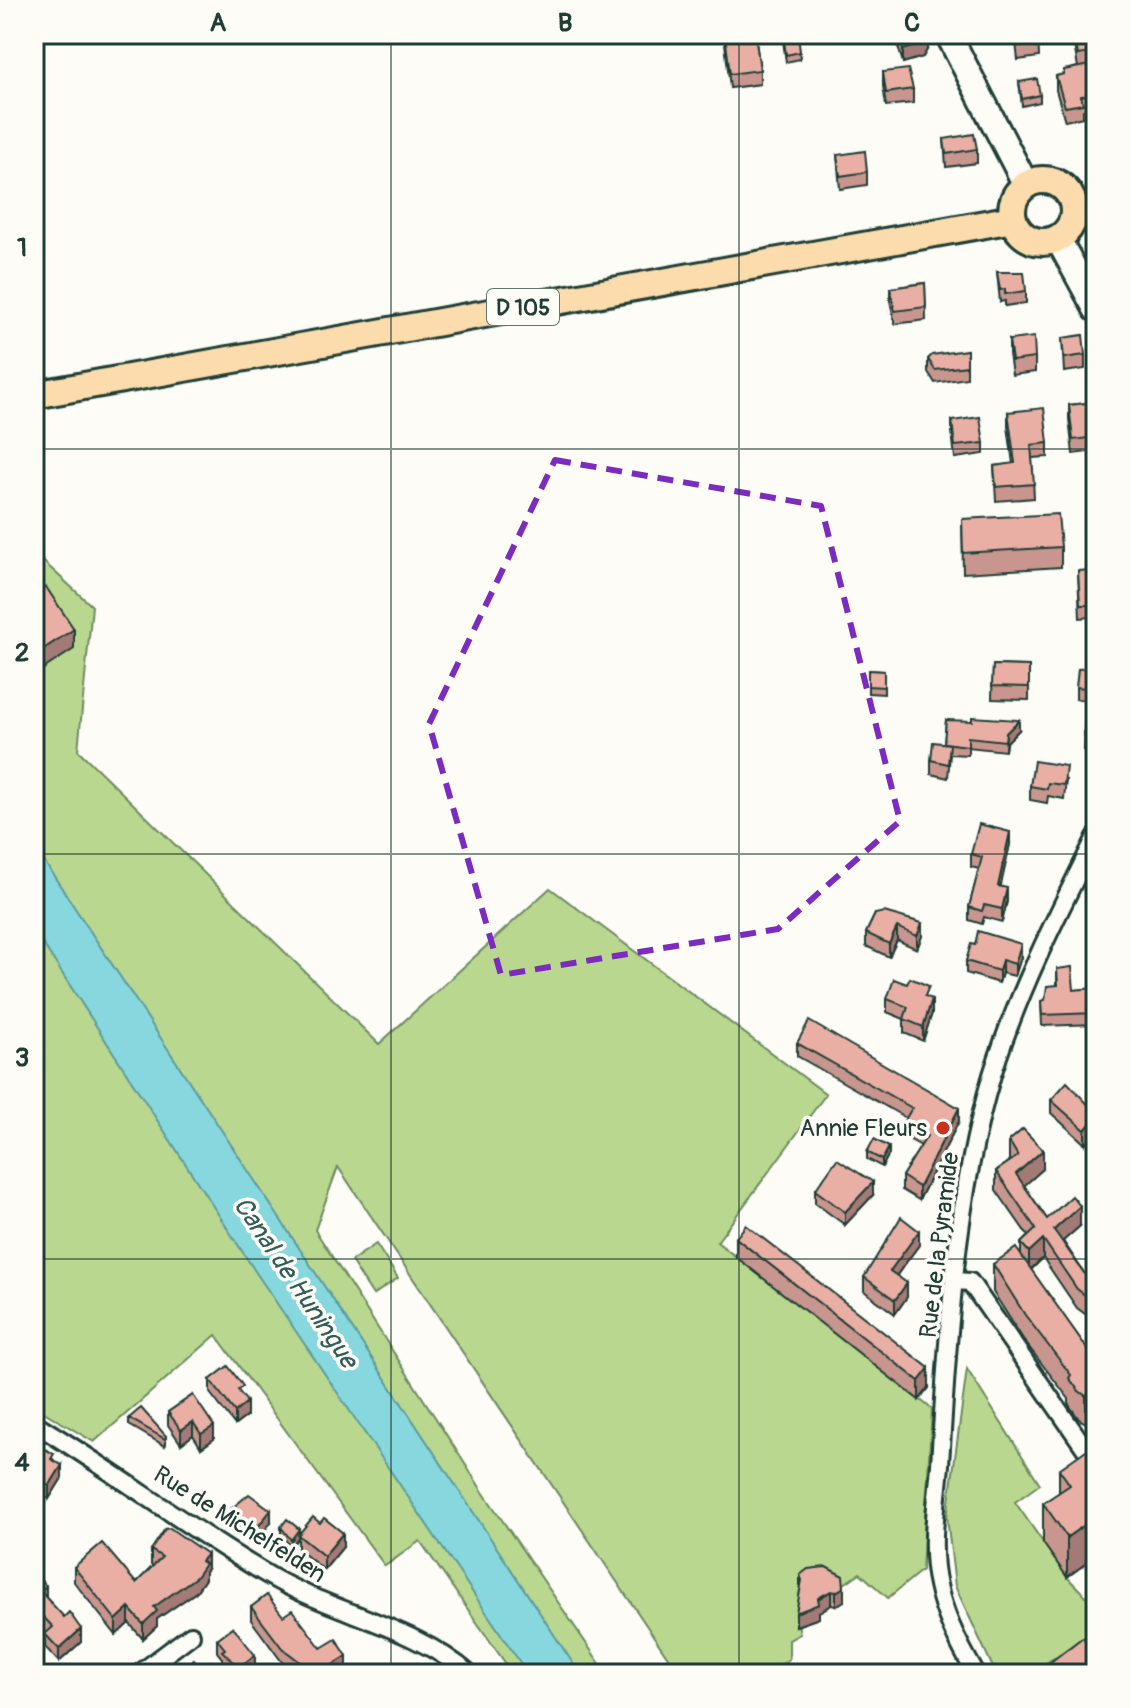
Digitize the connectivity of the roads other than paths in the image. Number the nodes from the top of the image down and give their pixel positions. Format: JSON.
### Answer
{"nodes":[{"id":1,"x":948,"y":34,"type":"edge"},
{"id":2,"x":1026,"y":185,"type":"junction"},
{"id":3,"x":1085,"y":203,"type":"edge"},
{"id":4,"x":1013,"y":219,"type":"junction"},
{"id":5,"x":1058,"y":239,"type":"junction"},
{"id":6,"x":1096,"y":309,"type":"edge"},
{"id":7,"x":34,"y":395,"type":"edge"},
{"id":8,"x":1096,"y":837,"type":"edge"},
{"id":9,"x":956,"y":1281,"type":"junction"},
{"id":10,"x":34,"y":1423,"type":"edge"},
{"id":11,"x":1096,"y":1464,"type":"edge"},
{"id":12,"x":191,"y":1635,"type":"dead end"},
{"id":13,"x":1096,"y":1645,"type":"edge"},
{"id":14,"x":139,"y":1674,"type":"edge"},
{"id":15,"x":469,"y":1674,"type":"edge"},
{"id":16,"x":976,"y":1674,"type":"edge"},
{"id":17,"x":1055,"y":1674,"type":"edge"}],
"edges":[{"from":1,"to":2,"type":"main road"},
{"from":2,"to":3,"type":"main road"},
{"from":2,"to":4,"type":"main road"},
{"from":3,"to":5,"type":"main road"},
{"from":4,"to":5,"type":"main road"},
{"from":4,"to":7,"type":"main road","number":"D 105"},
{"from":5,"to":6,"type":"main road"},
{"from":8,"to":9,"type":"street","name":"Rue de la Pyramide"},
{"from":9,"to":11,"type":"street"},
{"from":9,"to":16,"type":"street","name":"Rue de la Pyramide"},
{"from":10,"to":15,"type":"street","name":"Rue de Michelfelden"},
{"from":12,"to":14,"type":"street"},
{"from":13,"to":17,"type":"street"}]}
